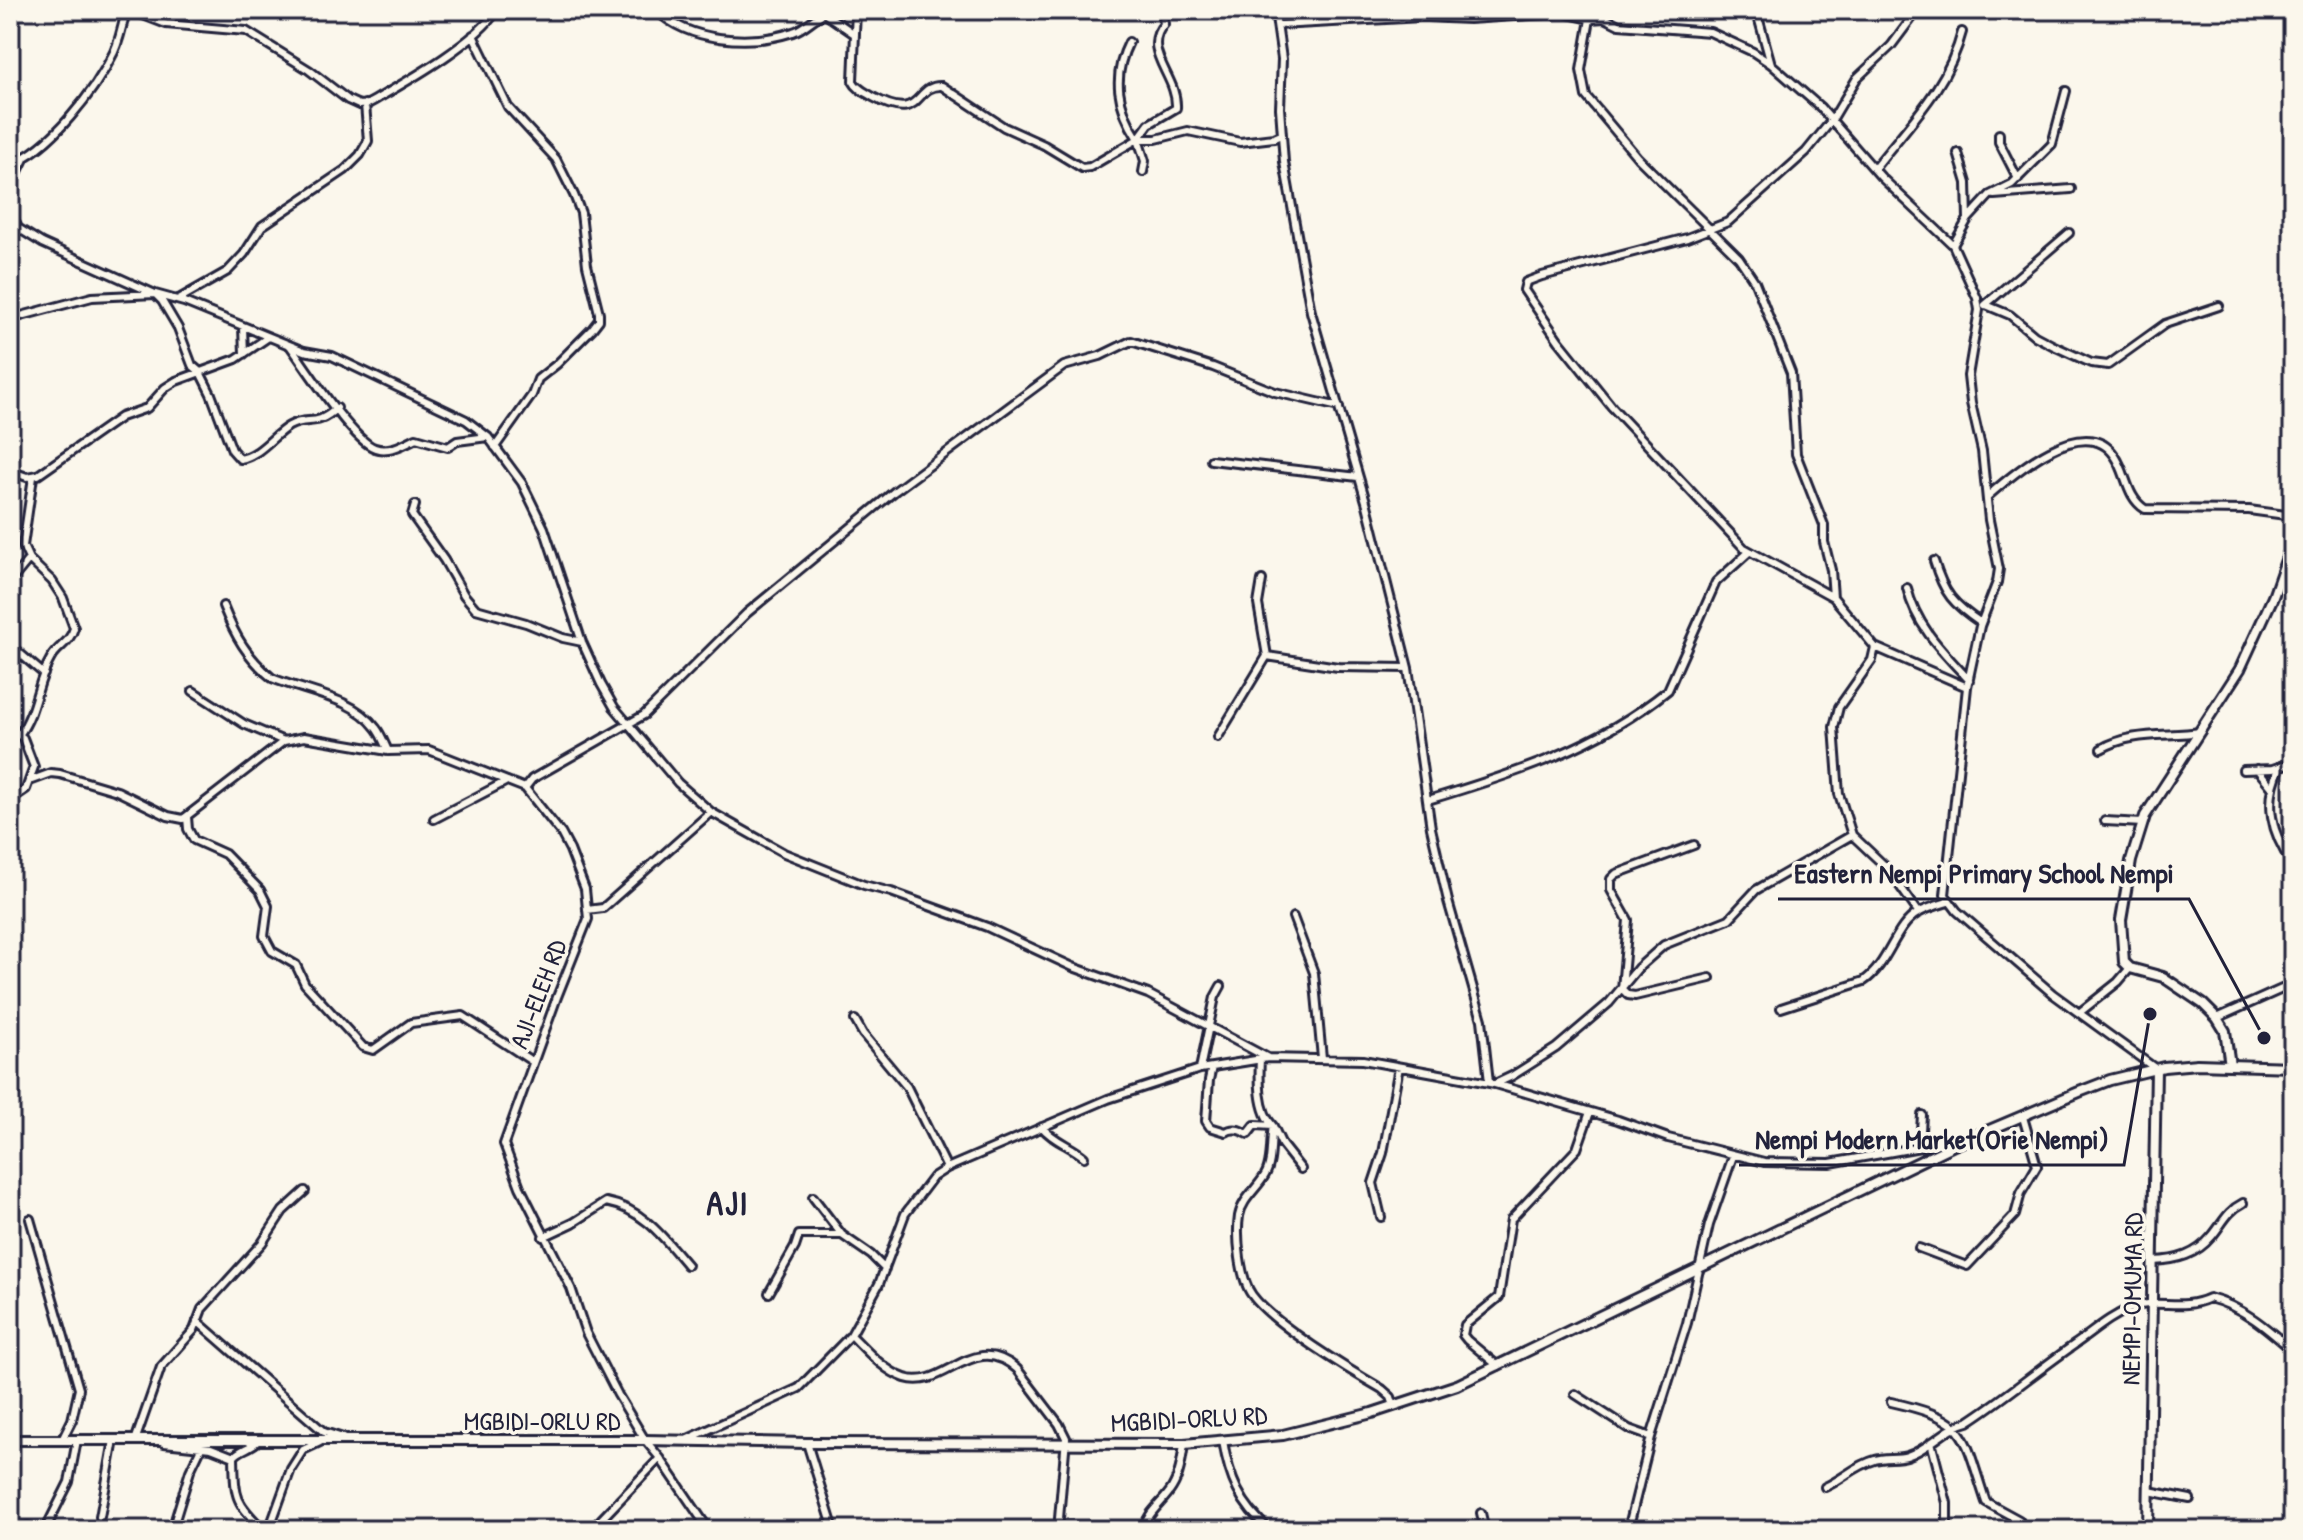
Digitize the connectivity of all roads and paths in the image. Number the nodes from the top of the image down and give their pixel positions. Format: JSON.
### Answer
{"nodes":[{"id":1,"x":128,"y":10,"type":"edge"},
{"id":2,"x":497,"y":10,"type":"edge"},
{"id":3,"x":656,"y":10,"type":"edge"},
{"id":4,"x":856,"y":10,"type":"edge"},
{"id":5,"x":1162,"y":10,"type":"edge"},
{"id":6,"x":1275,"y":10,"type":"edge"},
{"id":7,"x":1918,"y":10,"type":"edge"},
{"id":8,"x":1757,"y":13,"type":"dead end"},
{"id":9,"x":1590,"y":19,"type":"junction"},
{"id":10,"x":1279,"y":25,"type":"junction"},
{"id":11,"x":1962,"y":32,"type":"dead end"},
{"id":12,"x":853,"y":33,"type":"junction"},
{"id":13,"x":473,"y":35,"type":"junction"},
{"id":14,"x":1129,"y":42,"type":"dead end"},
{"id":15,"x":1771,"y":64,"type":"junction"},
{"id":16,"x":2066,"y":91,"type":"dead end"},
{"id":17,"x":365,"y":104,"type":"junction"},
{"id":18,"x":1832,"y":120,"type":"junction"},
{"id":19,"x":1999,"y":134,"type":"dead end"},
{"id":20,"x":1281,"y":135,"type":"junction"},
{"id":21,"x":1138,"y":139,"type":"junction"},
{"id":22,"x":1958,"y":153,"type":"dead end"},
{"id":23,"x":24,"y":159,"type":"junction"},
{"id":24,"x":10,"y":164,"type":"edge"},
{"id":25,"x":1874,"y":169,"type":"junction"},
{"id":26,"x":1143,"y":172,"type":"dead end"},
{"id":27,"x":2018,"y":179,"type":"junction"},
{"id":28,"x":10,"y":188,"type":"edge"},
{"id":29,"x":2071,"y":189,"type":"dead end"},
{"id":30,"x":1990,"y":195,"type":"junction"},
{"id":31,"x":10,"y":212,"type":"edge"},
{"id":32,"x":1968,"y":219,"type":"junction"},
{"id":33,"x":10,"y":223,"type":"edge"},
{"id":34,"x":18,"y":228,"type":"junction"},
{"id":35,"x":1711,"y":230,"type":"junction"},
{"id":36,"x":2069,"y":233,"type":"dead end"},
{"id":37,"x":1953,"y":245,"type":"junction"},
{"id":38,"x":155,"y":294,"type":"junction"},
{"id":39,"x":177,"y":300,"type":"junction"},
{"id":40,"x":1986,"y":305,"type":"junction"},
{"id":41,"x":2219,"y":306,"type":"dead end"},
{"id":42,"x":1979,"y":310,"type":"junction"},
{"id":43,"x":10,"y":319,"type":"edge"},
{"id":44,"x":243,"y":327,"type":"junction"},
{"id":45,"x":267,"y":338,"type":"junction"},
{"id":46,"x":288,"y":344,"type":"junction"},
{"id":47,"x":244,"y":354,"type":"junction"},
{"id":48,"x":200,"y":372,"type":"junction"},
{"id":49,"x":1339,"y":407,"type":"junction"},
{"id":50,"x":337,"y":408,"type":"junction"},
{"id":51,"x":488,"y":437,"type":"junction"},
{"id":52,"x":495,"y":447,"type":"junction"},
{"id":53,"x":1211,"y":460,"type":"dead end"},
{"id":54,"x":10,"y":471,"type":"edge"},
{"id":55,"x":33,"y":477,"type":"junction"},
{"id":56,"x":1358,"y":477,"type":"junction"},
{"id":57,"x":1988,"y":496,"type":"junction"},
{"id":58,"x":415,"y":505,"type":"dead end"},
{"id":59,"x":2293,"y":516,"type":"edge"},
{"id":60,"x":2293,"y":540,"type":"edge"},
{"id":61,"x":1749,"y":552,"type":"junction"},
{"id":62,"x":29,"y":559,"type":"junction"},
{"id":63,"x":1934,"y":561,"type":"dead end"},
{"id":64,"x":1262,"y":580,"type":"dead end"},
{"id":65,"x":10,"y":582,"type":"edge"},
{"id":66,"x":1907,"y":588,"type":"dead end"},
{"id":67,"x":1833,"y":597,"type":"junction"},
{"id":68,"x":223,"y":606,"type":"dead end"},
{"id":69,"x":1981,"y":623,"type":"junction"},
{"id":70,"x":582,"y":642,"type":"junction"},
{"id":71,"x":10,"y":645,"type":"edge"},
{"id":72,"x":1875,"y":647,"type":"junction"},
{"id":73,"x":1267,"y":656,"type":"junction"},
{"id":74,"x":1408,"y":668,"type":"junction"},
{"id":75,"x":44,"y":674,"type":"junction"},
{"id":76,"x":1968,"y":684,"type":"junction"},
{"id":77,"x":193,"y":691,"type":"dead end"},
{"id":78,"x":627,"y":724,"type":"junction"},
{"id":79,"x":10,"y":728,"type":"edge"},
{"id":80,"x":2200,"y":732,"type":"junction"},
{"id":81,"x":19,"y":735,"type":"junction"},
{"id":82,"x":1218,"y":737,"type":"dead end"},
{"id":83,"x":284,"y":741,"type":"junction"},
{"id":84,"x":2101,"y":749,"type":"dead end"},
{"id":85,"x":388,"y":751,"type":"junction"},
{"id":86,"x":2293,"y":762,"type":"edge"},
{"id":87,"x":2281,"y":766,"type":"junction"},
{"id":88,"x":2257,"y":769,"type":"junction"},
{"id":89,"x":2243,"y":770,"type":"dead end"},
{"id":90,"x":32,"y":780,"type":"junction"},
{"id":91,"x":505,"y":782,"type":"junction"},
{"id":92,"x":2271,"y":786,"type":"junction"},
{"id":93,"x":525,"y":788,"type":"junction"},
{"id":94,"x":10,"y":800,"type":"edge"},
{"id":95,"x":1428,"y":800,"type":"junction"},
{"id":96,"x":711,"y":812,"type":"junction"},
{"id":97,"x":187,"y":817,"type":"junction"},
{"id":98,"x":434,"y":819,"type":"dead end"},
{"id":99,"x":2105,"y":821,"type":"dead end"},
{"id":100,"x":2143,"y":823,"type":"junction"},
{"id":101,"x":1852,"y":835,"type":"junction"},
{"id":102,"x":1694,"y":845,"type":"dead end"},
{"id":103,"x":2293,"y":865,"type":"edge"},
{"id":104,"x":1948,"y":902,"type":"junction"},
{"id":105,"x":587,"y":910,"type":"junction"},
{"id":106,"x":1919,"y":913,"type":"junction"},
{"id":107,"x":1293,"y":917,"type":"dead end"},
{"id":108,"x":2130,"y":968,"type":"junction"},
{"id":109,"x":1710,"y":978,"type":"dead end"},
{"id":110,"x":2293,"y":984,"type":"edge"},
{"id":111,"x":1221,"y":986,"type":"dead end"},
{"id":112,"x":1622,"y":989,"type":"junction"},
{"id":113,"x":1781,"y":1008,"type":"dead end"},
{"id":114,"x":2079,"y":1013,"type":"junction"},
{"id":115,"x":2217,"y":1018,"type":"junction"},
{"id":116,"x":855,"y":1020,"type":"dead end"},
{"id":117,"x":1210,"y":1028,"type":"junction"},
{"id":118,"x":1322,"y":1058,"type":"junction"},
{"id":119,"x":1264,"y":1059,"type":"junction"},
{"id":120,"x":533,"y":1062,"type":"junction"},
{"id":121,"x":2230,"y":1065,"type":"junction"},
{"id":122,"x":1212,"y":1067,"type":"junction"},
{"id":123,"x":1399,"y":1067,"type":"junction"},
{"id":124,"x":2293,"y":1067,"type":"edge"},
{"id":125,"x":1200,"y":1069,"type":"junction"},
{"id":126,"x":2156,"y":1069,"type":"junction"},
{"id":127,"x":1492,"y":1083,"type":"junction"},
{"id":128,"x":1590,"y":1112,"type":"junction"},
{"id":129,"x":1922,"y":1115,"type":"dead end"},
{"id":130,"x":2023,"y":1117,"type":"junction"},
{"id":131,"x":1273,"y":1126,"type":"junction"},
{"id":132,"x":1042,"y":1127,"type":"junction"},
{"id":133,"x":1970,"y":1138,"type":"junction"},
{"id":134,"x":1920,"y":1146,"type":"junction"},
{"id":135,"x":1733,"y":1156,"type":"junction"},
{"id":136,"x":1084,"y":1157,"type":"dead end"},
{"id":137,"x":947,"y":1168,"type":"junction"},
{"id":138,"x":1301,"y":1169,"type":"dead end"},
{"id":139,"x":305,"y":1191,"type":"dead end"},
{"id":140,"x":813,"y":1197,"type":"dead end"},
{"id":141,"x":2243,"y":1203,"type":"dead end"},
{"id":142,"x":1381,"y":1217,"type":"dead end"},
{"id":143,"x":30,"y":1219,"type":"dead end"},
{"id":144,"x":842,"y":1235,"type":"junction"},
{"id":145,"x":543,"y":1237,"type":"junction"},
{"id":146,"x":1919,"y":1248,"type":"dead end"},
{"id":147,"x":2153,"y":1261,"type":"junction"},
{"id":148,"x":687,"y":1265,"type":"dead end"},
{"id":149,"x":1701,"y":1268,"type":"junction"},
{"id":150,"x":885,"y":1269,"type":"junction"},
{"id":151,"x":769,"y":1293,"type":"dead end"},
{"id":152,"x":2153,"y":1302,"type":"junction"},
{"id":153,"x":197,"y":1321,"type":"junction"},
{"id":154,"x":851,"y":1335,"type":"junction"},
{"id":155,"x":2293,"y":1351,"type":"edge"},
{"id":156,"x":1498,"y":1366,"type":"junction"},
{"id":157,"x":1575,"y":1394,"type":"dead end"},
{"id":158,"x":1891,"y":1402,"type":"dead end"},
{"id":159,"x":1394,"y":1406,"type":"junction"},
{"id":160,"x":1955,"y":1425,"type":"junction"},
{"id":161,"x":1651,"y":1437,"type":"junction"},
{"id":162,"x":10,"y":1440,"type":"edge"},
{"id":163,"x":62,"y":1440,"type":"junction"},
{"id":164,"x":77,"y":1440,"type":"junction"},
{"id":165,"x":114,"y":1440,"type":"junction"},
{"id":166,"x":645,"y":1440,"type":"junction"},
{"id":167,"x":685,"y":1440,"type":"junction"},
{"id":168,"x":135,"y":1441,"type":"junction"},
{"id":169,"x":153,"y":1441,"type":"junction"},
{"id":170,"x":258,"y":1441,"type":"junction"},
{"id":171,"x":1223,"y":1441,"type":"junction"},
{"id":172,"x":320,"y":1442,"type":"junction"},
{"id":173,"x":358,"y":1442,"type":"junction"},
{"id":174,"x":1931,"y":1442,"type":"junction"},
{"id":175,"x":807,"y":1443,"type":"junction"},
{"id":176,"x":1067,"y":1444,"type":"junction"},
{"id":177,"x":1184,"y":1444,"type":"junction"},
{"id":178,"x":201,"y":1448,"type":"junction"},
{"id":179,"x":234,"y":1457,"type":"junction"},
{"id":180,"x":660,"y":1458,"type":"junction"},
{"id":181,"x":1825,"y":1487,"type":"dead end"},
{"id":182,"x":2149,"y":1491,"type":"junction"},
{"id":183,"x":2190,"y":1499,"type":"dead end"},
{"id":184,"x":1481,"y":1513,"type":"dead end"},
{"id":185,"x":100,"y":1517,"type":"dead end"},
{"id":186,"x":10,"y":1529,"type":"edge"},
{"id":187,"x":45,"y":1530,"type":"edge"},
{"id":188,"x":172,"y":1530,"type":"edge"},
{"id":189,"x":266,"y":1530,"type":"edge"},
{"id":190,"x":591,"y":1530,"type":"edge"},
{"id":191,"x":709,"y":1530,"type":"edge"},
{"id":192,"x":834,"y":1530,"type":"edge"},
{"id":193,"x":1058,"y":1530,"type":"edge"},
{"id":194,"x":1143,"y":1530,"type":"edge"},
{"id":195,"x":1270,"y":1530,"type":"edge"},
{"id":196,"x":1485,"y":1530,"type":"edge"},
{"id":197,"x":1628,"y":1530,"type":"edge"},
{"id":198,"x":1947,"y":1530,"type":"edge"},
{"id":199,"x":2023,"y":1530,"type":"edge"},
{"id":200,"x":2148,"y":1530,"type":"edge"}],
"edges":[{"from":1,"to":17,"type":"street"},
{"from":1,"to":23,"type":"street"},
{"from":2,"to":13,"type":"street"},
{"from":3,"to":12,"type":"street"},
{"from":4,"to":12,"type":"street"},
{"from":5,"to":21,"type":"street"},
{"from":6,"to":10,"type":"street"},
{"from":7,"to":18,"type":"street"},
{"from":8,"to":15,"type":"street"},
{"from":9,"to":10,"type":"street"},
{"from":9,"to":15,"type":"street"},
{"from":9,"to":35,"type":"street"},
{"from":10,"to":20,"type":"street"},
{"from":11,"to":25,"type":"street"},
{"from":12,"to":21,"type":"street"},
{"from":13,"to":17,"type":"street"},
{"from":13,"to":52,"type":"street"},
{"from":14,"to":21,"type":"street"},
{"from":15,"to":18,"type":"street"},
{"from":16,"to":27,"type":"street"},
{"from":17,"to":39,"type":"street"},
{"from":18,"to":25,"type":"street"},
{"from":18,"to":35,"type":"street"},
{"from":19,"to":27,"type":"street"},
{"from":20,"to":21,"type":"street"},
{"from":20,"to":49,"type":"street"},
{"from":21,"to":26,"type":"street"},
{"from":22,"to":32,"type":"street"},
{"from":23,"to":24,"type":"street"},
{"from":23,"to":28,"type":"street"},
{"from":25,"to":37,"type":"street"},
{"from":27,"to":30,"type":"street"},
{"from":29,"to":30,"type":"street"},
{"from":30,"to":32,"type":"street"},
{"from":31,"to":34,"type":"street"},
{"from":32,"to":37,"type":"street"},
{"from":33,"to":34,"type":"street"},
{"from":34,"to":38,"type":"street"},
{"from":35,"to":61,"type":"street"},
{"from":35,"to":67,"type":"street"},
{"from":36,"to":40,"type":"street"},
{"from":37,"to":42,"type":"street"},
{"from":38,"to":39,"type":"street"},
{"from":38,"to":43,"type":"street"},
{"from":38,"to":48,"type":"street"},
{"from":39,"to":44,"type":"street"},
{"from":40,"to":41,"type":"street"},
{"from":40,"to":42,"type":"street"},
{"from":42,"to":57,"type":"street"},
{"from":44,"to":45,"type":"street"},
{"from":44,"to":47,"type":"street"},
{"from":45,"to":46,"type":"street"},
{"from":45,"to":47,"type":"street"},
{"from":46,"to":50,"type":"street"},
{"from":46,"to":51,"type":"street"},
{"from":47,"to":48,"type":"street"},
{"from":48,"to":50,"type":"street"},
{"from":48,"to":55,"type":"street"},
{"from":49,"to":56,"type":"street"},
{"from":49,"to":78,"type":"street"},
{"from":50,"to":51,"type":"street"},
{"from":51,"to":52,"type":"street"},
{"from":52,"to":70,"type":"street"},
{"from":53,"to":56,"type":"street"},
{"from":54,"to":55,"type":"street"},
{"from":55,"to":62,"type":"street"},
{"from":56,"to":74,"type":"street"},
{"from":57,"to":59,"type":"street"},
{"from":57,"to":69,"type":"street"},
{"from":58,"to":70,"type":"street"},
{"from":60,"to":80,"type":"main road"},
{"from":61,"to":67,"type":"street"},
{"from":61,"to":95,"type":"street"},
{"from":62,"to":65,"type":"street"},
{"from":62,"to":75,"type":"street"},
{"from":63,"to":69,"type":"street"},
{"from":64,"to":73,"type":"street"},
{"from":66,"to":76,"type":"street"},
{"from":67,"to":72,"type":"street"},
{"from":68,"to":85,"type":"street"},
{"from":69,"to":76,"type":"street"},
{"from":70,"to":78,"type":"street"},
{"from":71,"to":75,"type":"street"},
{"from":72,"to":76,"type":"street"},
{"from":72,"to":101,"type":"street"},
{"from":73,"to":74,"type":"street"},
{"from":73,"to":82,"type":"street"},
{"from":74,"to":95,"type":"street"},
{"from":75,"to":81,"type":"street"},
{"from":76,"to":104,"type":"street"},
{"from":77,"to":83,"type":"street"},
{"from":78,"to":93,"type":"street"},
{"from":78,"to":96,"type":"street"},
{"from":79,"to":81,"type":"street"},
{"from":80,"to":84,"type":"street"},
{"from":80,"to":100,"type":"main road"},
{"from":81,"to":90,"type":"street"},
{"from":83,"to":85,"type":"street"},
{"from":83,"to":97,"type":"street"},
{"from":85,"to":91,"type":"street"},
{"from":86,"to":87,"type":"street"},
{"from":87,"to":88,"type":"street"},
{"from":87,"to":92,"type":"street"},
{"from":88,"to":89,"type":"street"},
{"from":88,"to":92,"type":"street"},
{"from":90,"to":94,"type":"street"},
{"from":90,"to":97,"type":"street"},
{"from":91,"to":93,"type":"street"},
{"from":91,"to":98,"type":"street"},
{"from":92,"to":103,"type":"street"},
{"from":93,"to":105,"type":"street","name":"AJI-ELEH RD"},
{"from":95,"to":127,"type":"street"},
{"from":96,"to":105,"type":"street"},
{"from":96,"to":117,"type":"street"},
{"from":97,"to":120,"type":"street"},
{"from":99,"to":100,"type":"street"},
{"from":100,"to":108,"type":"main road"},
{"from":101,"to":106,"type":"street"},
{"from":101,"to":112,"type":"street"},
{"from":102,"to":112,"type":"street"},
{"from":104,"to":106,"type":"street"},
{"from":104,"to":114,"type":"street"},
{"from":105,"to":120,"type":"street","name":"AJI-ELEH RD"},
{"from":106,"to":113,"type":"street"},
{"from":107,"to":118,"type":"street"},
{"from":108,"to":114,"type":"street"},
{"from":108,"to":115,"type":"main road"},
{"from":109,"to":112,"type":"street"},
{"from":110,"to":115,"type":"street"},
{"from":111,"to":117,"type":"street"},
{"from":112,"to":127,"type":"street"},
{"from":114,"to":126,"type":"street"},
{"from":115,"to":121,"type":"main road"},
{"from":116,"to":137,"type":"street"},
{"from":117,"to":119,"type":"street"},
{"from":117,"to":125,"type":"street"},
{"from":118,"to":119,"type":"street"},
{"from":118,"to":123,"type":"street"},
{"from":119,"to":122,"type":"street"},
{"from":119,"to":131,"type":"street"},
{"from":120,"to":145,"type":"street","name":"AJI-ELEH RD"},
{"from":121,"to":124,"type":"main road","name":"MGBIDI-ORLU RD"},
{"from":121,"to":126,"type":"main road","name":"MGBIDI-ORLU RD"},
{"from":122,"to":125,"type":"street"},
{"from":122,"to":131,"type":"street"},
{"from":123,"to":127,"type":"street"},
{"from":123,"to":142,"type":"street"},
{"from":125,"to":132,"type":"street"},
{"from":126,"to":130,"type":"main road","name":"MGBIDI-ORLU RD"},
{"from":126,"to":147,"type":"main road","name":"NEMPI-OMUMA RD"},
{"from":127,"to":128,"type":"street"},
{"from":128,"to":135,"type":"street"},
{"from":128,"to":156,"type":"street"},
{"from":129,"to":134,"type":"street"},
{"from":130,"to":133,"type":"main road","name":"MGBIDI-ORLU RD"},
{"from":130,"to":146,"type":"street"},
{"from":131,"to":138,"type":"street"},
{"from":131,"to":159,"type":"street"},
{"from":132,"to":136,"type":"street"},
{"from":132,"to":137,"type":"street"},
{"from":133,"to":134,"type":"street"},
{"from":133,"to":149,"type":"main road","name":"MGBIDI-ORLU RD"},
{"from":134,"to":135,"type":"street"},
{"from":135,"to":149,"type":"street"},
{"from":137,"to":150,"type":"street"},
{"from":139,"to":153,"type":"street"},
{"from":140,"to":144,"type":"street"},
{"from":141,"to":147,"type":"street"},
{"from":143,"to":163,"type":"street"},
{"from":144,"to":150,"type":"street"},
{"from":144,"to":151,"type":"street"},
{"from":145,"to":148,"type":"street"},
{"from":145,"to":166,"type":"street","name":"AJI-ELEH RD"},
{"from":147,"to":152,"type":"main road","name":"NEMPI-OMUMA RD"},
{"from":149,"to":156,"type":"main road","name":"MGBIDI-ORLU RD"},
{"from":149,"to":161,"type":"street"},
{"from":150,"to":154,"type":"street"},
{"from":152,"to":155,"type":"street"},
{"from":152,"to":160,"type":"street"},
{"from":152,"to":182,"type":"main road","name":"NEMPI-OMUMA RD"},
{"from":153,"to":168,"type":"street"},
{"from":153,"to":173,"type":"street"},
{"from":154,"to":167,"type":"street"},
{"from":154,"to":176,"type":"street"},
{"from":156,"to":159,"type":"main road","name":"MGBIDI-ORLU RD"},
{"from":157,"to":161,"type":"street"},
{"from":158,"to":160,"type":"street"},
{"from":159,"to":171,"type":"main road","name":"MGBIDI-ORLU RD"},
{"from":160,"to":174,"type":"street"},
{"from":160,"to":199,"type":"street"},
{"from":161,"to":197,"type":"street"},
{"from":162,"to":163,"type":"main road","name":"MGBIDI-ORLU RD"},
{"from":163,"to":164,"type":"main road","name":"MGBIDI-ORLU RD"},
{"from":164,"to":165,"type":"main road","name":"MGBIDI-ORLU RD"},
{"from":164,"to":187,"type":"street"},
{"from":165,"to":168,"type":"main road","name":"MGBIDI-ORLU RD"},
{"from":165,"to":185,"type":"street"},
{"from":166,"to":167,"type":"main road","name":"MGBIDI-ORLU RD"},
{"from":166,"to":173,"type":"main road","name":"MGBIDI-ORLU RD"},
{"from":166,"to":180,"type":"street","name":"AJI-ELEH RD"},
{"from":167,"to":175,"type":"main road","name":"MGBIDI-ORLU RD"},
{"from":168,"to":169,"type":"main road","name":"MGBIDI-ORLU RD"},
{"from":169,"to":170,"type":"main road","name":"MGBIDI-ORLU RD"},
{"from":169,"to":178,"type":"street"},
{"from":170,"to":172,"type":"main road","name":"MGBIDI-ORLU RD"},
{"from":170,"to":179,"type":"street"},
{"from":171,"to":177,"type":"main road","name":"MGBIDI-ORLU RD"},
{"from":171,"to":195,"type":"street"},
{"from":172,"to":173,"type":"main road","name":"MGBIDI-ORLU RD"},
{"from":172,"to":189,"type":"street"},
{"from":174,"to":181,"type":"street"},
{"from":174,"to":198,"type":"street"},
{"from":175,"to":176,"type":"main road","name":"MGBIDI-ORLU RD"},
{"from":175,"to":192,"type":"street"},
{"from":176,"to":177,"type":"main road","name":"MGBIDI-ORLU RD"},
{"from":176,"to":193,"type":"street"},
{"from":177,"to":194,"type":"street"},
{"from":178,"to":179,"type":"street"},
{"from":178,"to":188,"type":"street"},
{"from":179,"to":189,"type":"street"},
{"from":180,"to":190,"type":"street"},
{"from":180,"to":191,"type":"street","name":"AJI-ELEH RD"},
{"from":182,"to":183,"type":"street"},
{"from":182,"to":200,"type":"main road","name":"NEMPI-OMUMA RD"},
{"from":184,"to":196,"type":"street"},
{"from":186,"to":187,"type":"street"}]}
